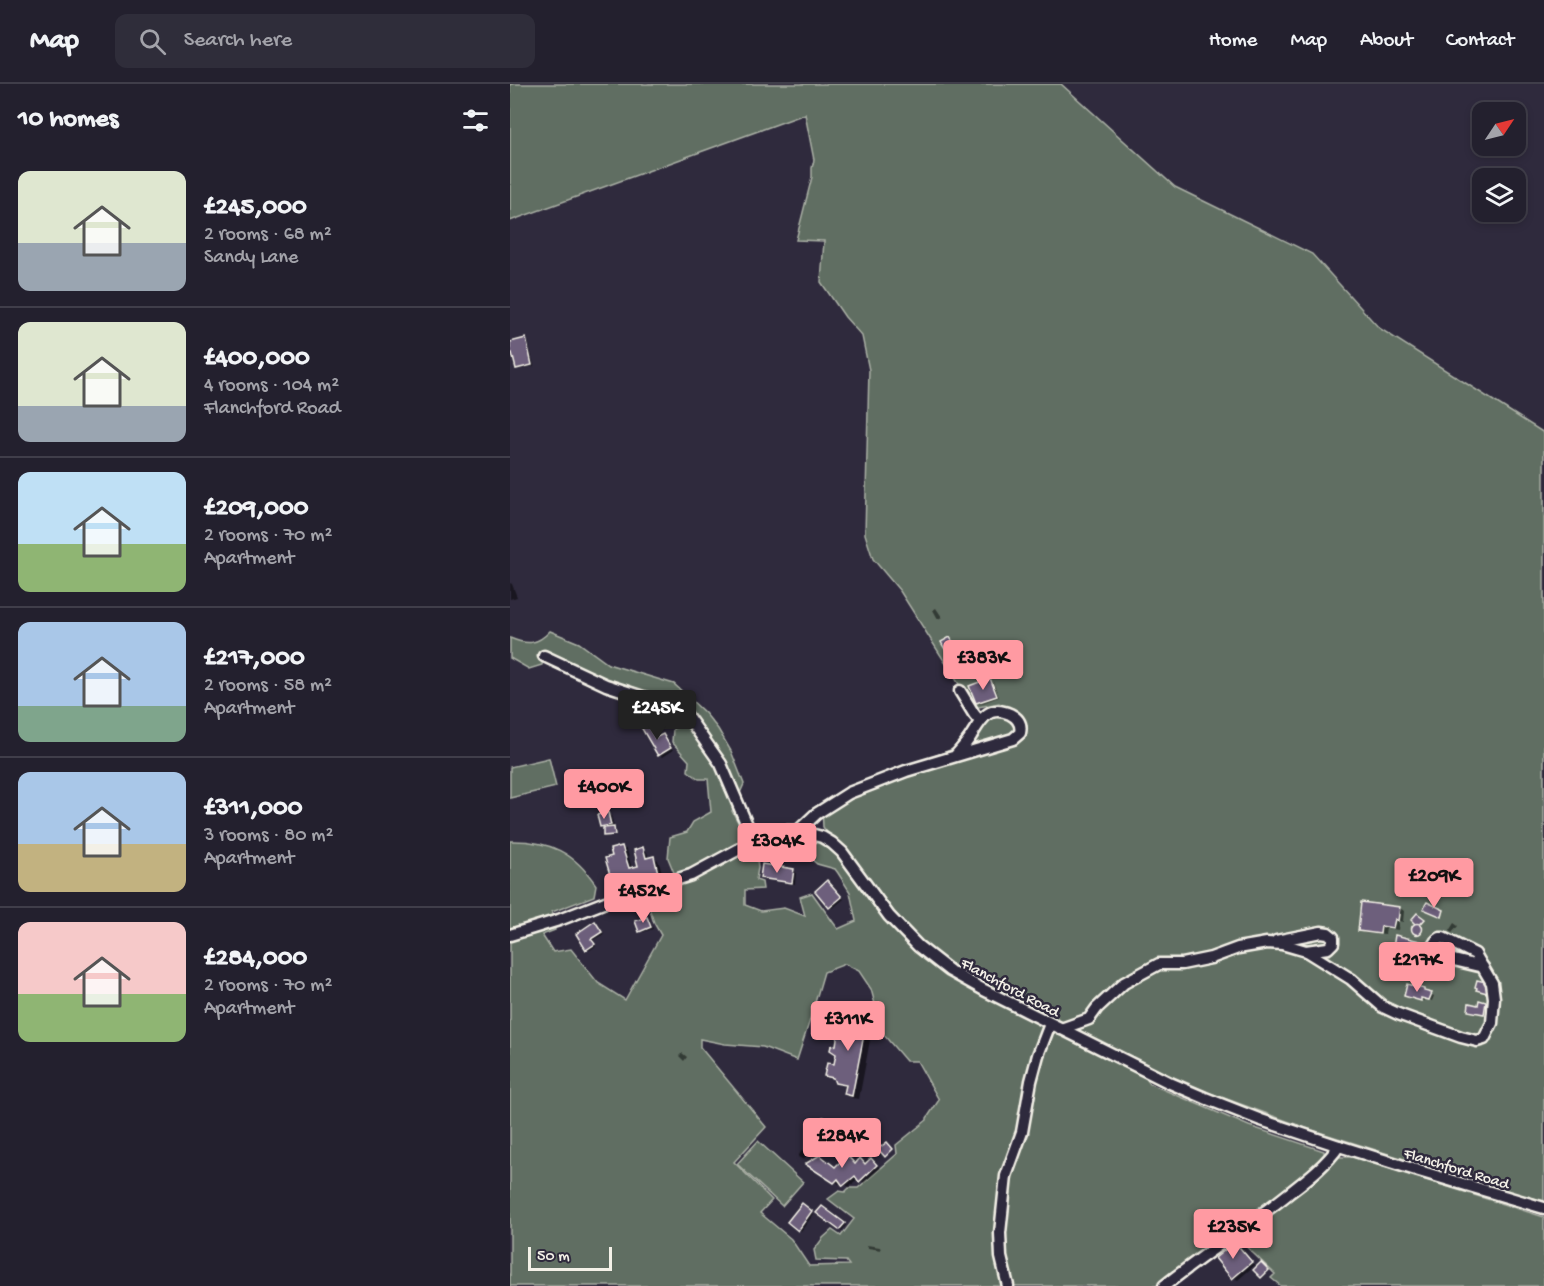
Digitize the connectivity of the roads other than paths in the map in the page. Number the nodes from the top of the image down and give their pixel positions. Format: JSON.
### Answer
{"nodes":[{"id":1,"x":544,"y":656,"type":"dead end"},
{"id":2,"x":960,"y":691,"type":"dead end"},
{"id":3,"x":979,"y":720,"type":"junction"},
{"id":4,"x":956,"y":755,"type":"junction"},
{"id":5,"x":798,"y":831,"type":"junction"},
{"id":6,"x":756,"y":840,"type":"junction"},
{"id":7,"x":510,"y":935,"type":"edge"},
{"id":8,"x":1267,"y":943,"type":"junction"},
{"id":9,"x":1306,"y":951,"type":"junction"},
{"id":10,"x":1484,"y":968,"type":"dead end"},
{"id":11,"x":1089,"y":1019,"type":"junction"},
{"id":12,"x":1056,"y":1026,"type":"junction"},
{"id":13,"x":1089,"y":1042,"type":"junction"},
{"id":14,"x":1339,"y":1146,"type":"junction"},
{"id":15,"x":1544,"y":1208,"type":"edge"},
{"id":16,"x":1008,"y":1286,"type":"edge"},
{"id":17,"x":1164,"y":1286,"type":"edge"}],
"edges":[{"from":1,"to":6,"type":"street"},
{"from":2,"to":3,"type":"street"},
{"from":3,"to":4,"type":"street"},
{"from":3,"to":4,"type":"street"},
{"from":4,"to":5,"type":"street"},
{"from":5,"to":6,"type":"street","name":"Flanchford Road"},
{"from":5,"to":12,"type":"street","name":"Flanchford Road"},
{"from":6,"to":7,"type":"street","name":"Flanchford Road"},
{"from":8,"to":9,"type":"street"},
{"from":8,"to":9,"type":"street"},
{"from":8,"to":11,"type":"street"},
{"from":9,"to":10,"type":"street"},
{"from":11,"to":12,"type":"street"},
{"from":11,"to":13,"type":"street"},
{"from":12,"to":13,"type":"street","name":"Flanchford Road"},
{"from":12,"to":16,"type":"street"},
{"from":13,"to":14,"type":"street","name":"Flanchford Road"},
{"from":14,"to":15,"type":"street","name":"Flanchford Road"},
{"from":14,"to":17,"type":"street"}]}
